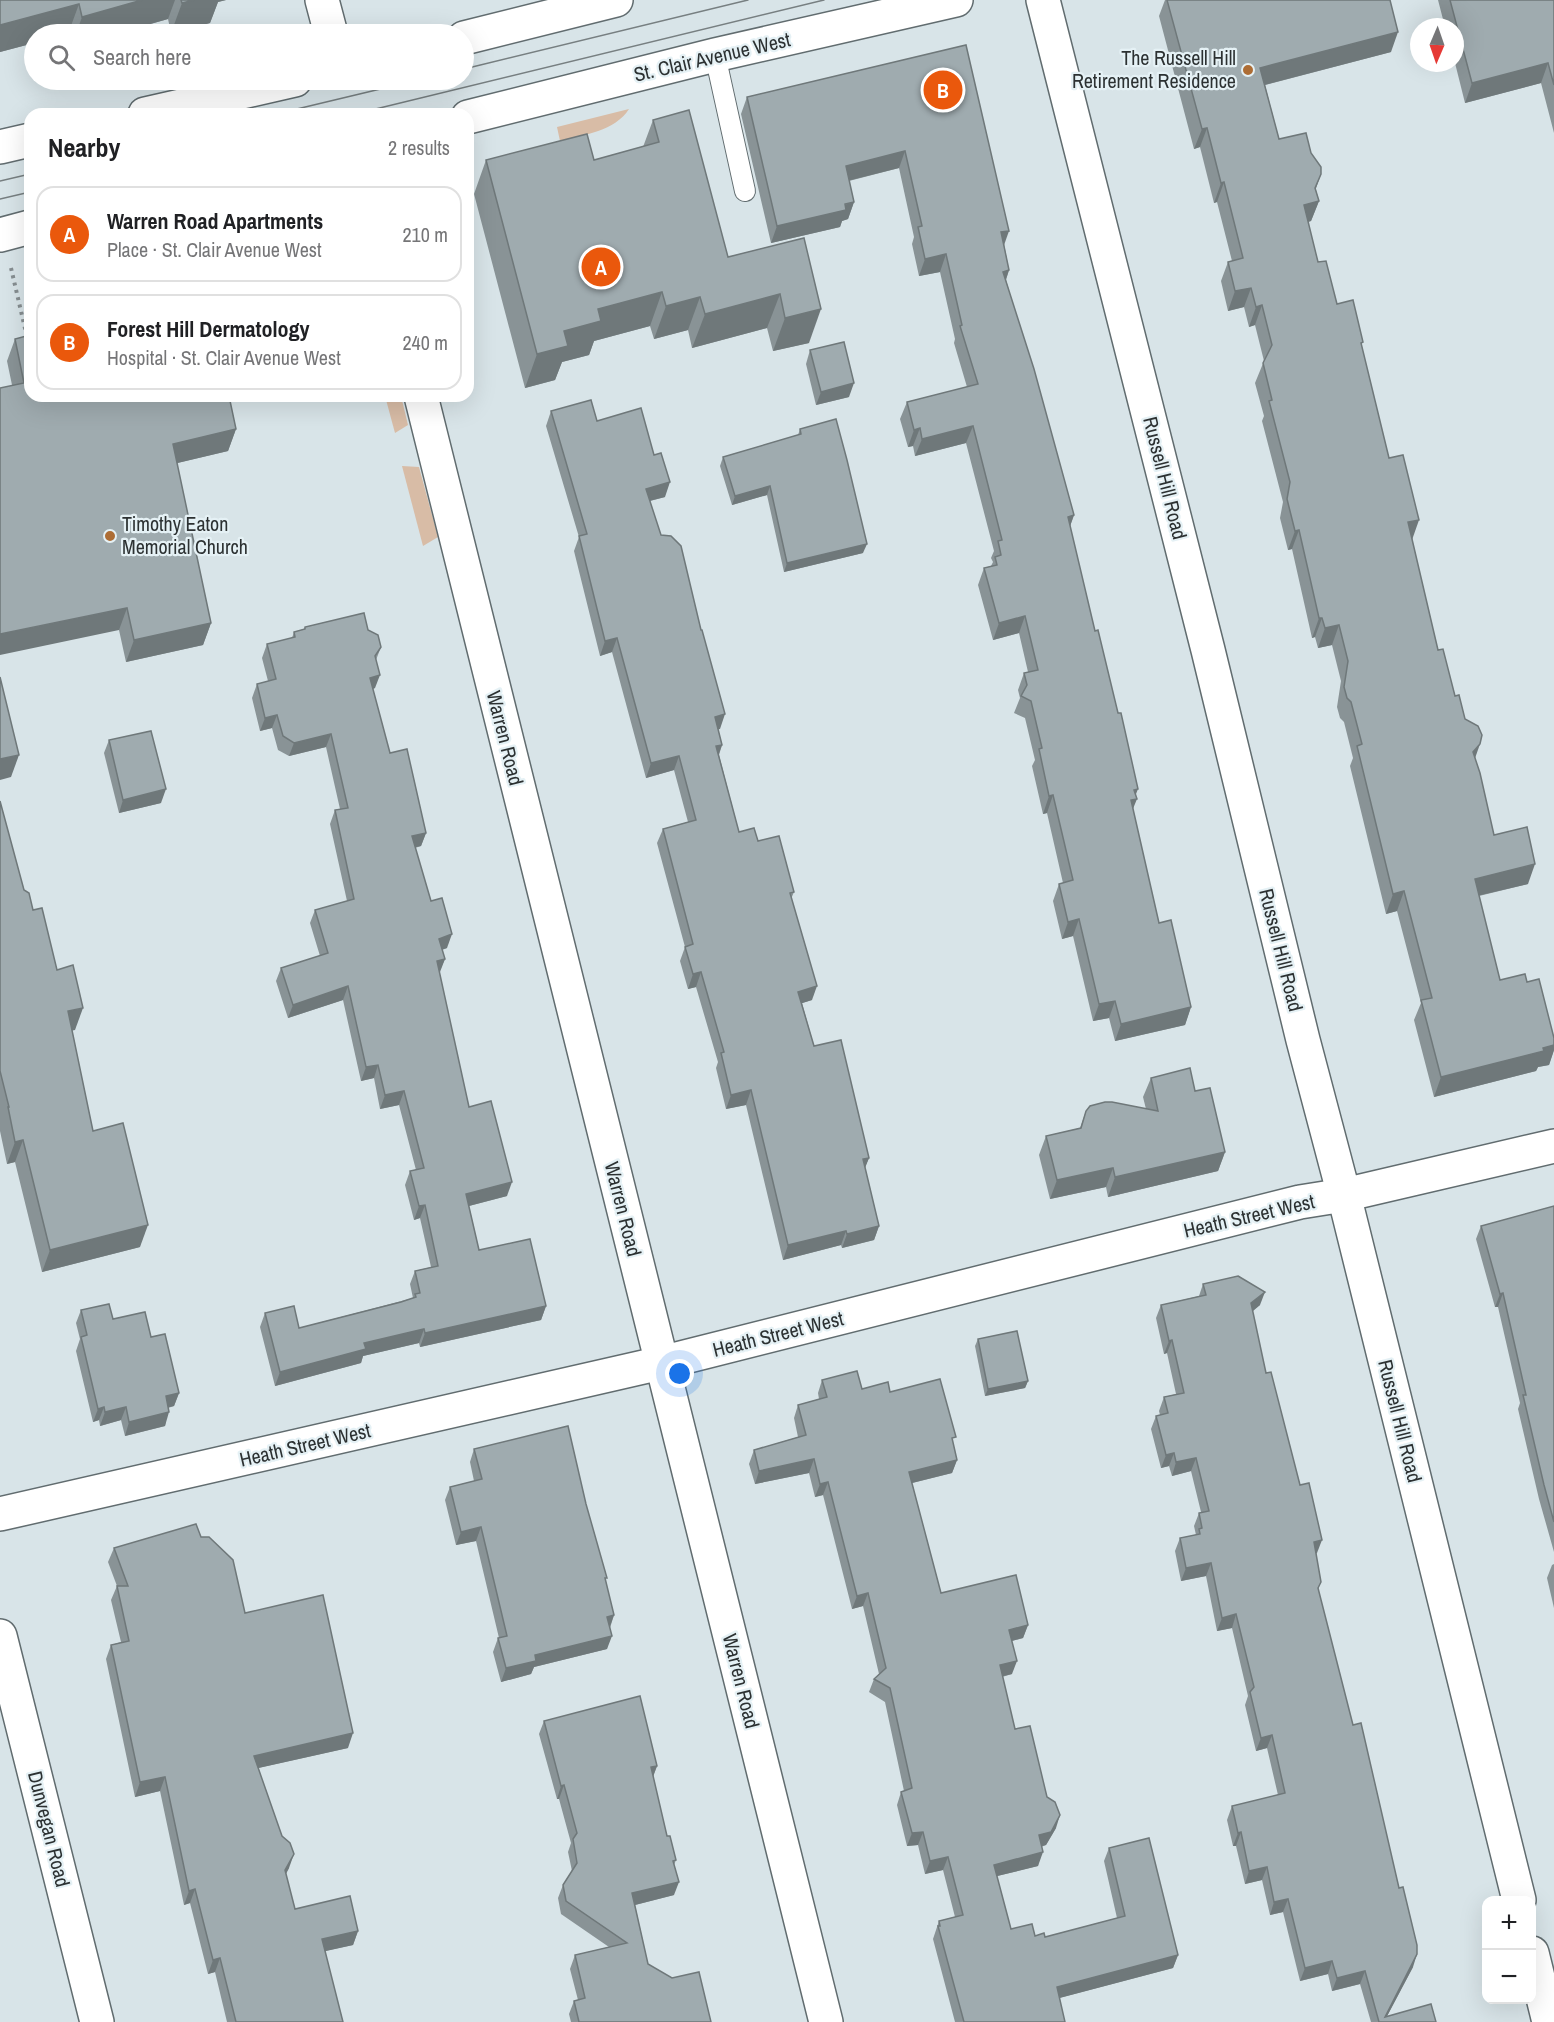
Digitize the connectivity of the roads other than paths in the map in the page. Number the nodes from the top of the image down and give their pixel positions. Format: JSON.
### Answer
{"nodes":[{"id":1,"x":322,"y":0,"type":"edge"},
{"id":2,"x":616,"y":0,"type":"edge"},
{"id":3,"x":956,"y":0,"type":"edge"},
{"id":4,"x":1043,"y":0,"type":"edge"},
{"id":5,"x":328,"y":24,"type":"edge"},
{"id":6,"x":474,"y":36,"type":"edge"},
{"id":7,"x":715,"y":55,"type":"junction"},
{"id":8,"x":251,"y":90,"type":"edge"},
{"id":9,"x":171,"y":108,"type":"edge"},
{"id":10,"x":474,"y":115,"type":"edge"},
{"id":11,"x":24,"y":141,"type":"edge"},
{"id":12,"x":0,"y":147,"type":"edge"},
{"id":13,"x":745,"y":191,"type":"dead end"},
{"id":14,"x":24,"y":229,"type":"edge"},
{"id":15,"x":0,"y":235,"type":"edge"},
{"id":16,"x":422,"y":402,"type":"edge"},
{"id":17,"x":1554,"y":1146,"type":"edge"},
{"id":18,"x":1344,"y":1195,"type":"junction"},
{"id":19,"x":661,"y":1363,"type":"junction"},
{"id":20,"x":0,"y":1514,"type":"edge"},
{"id":21,"x":0,"y":1636,"type":"edge"},
{"id":22,"x":1518,"y":1896,"type":"edge"},
{"id":23,"x":1536,"y":1969,"type":"edge"},
{"id":24,"x":97,"y":2022,"type":"edge"},
{"id":25,"x":826,"y":2022,"type":"edge"},
{"id":26,"x":1549,"y":2022,"type":"edge"}],
"edges":[{"from":1,"to":5,"type":"street"},
{"from":2,"to":6,"type":"street"},
{"from":3,"to":7,"type":"street","name":"St. Clair Avenue West"},
{"from":4,"to":18,"type":"street","name":"Russell Hill Road"},
{"from":7,"to":10,"type":"street","name":"St. Clair Avenue West"},
{"from":7,"to":13,"type":"lane"},
{"from":8,"to":9,"type":"street"},
{"from":11,"to":12,"type":"street"},
{"from":14,"to":15,"type":"street"},
{"from":16,"to":19,"type":"street","name":"Warren Road"},
{"from":17,"to":18,"type":"street","name":"Heath Street West"},
{"from":18,"to":19,"type":"street","name":"Heath Street West"},
{"from":18,"to":22,"type":"street","name":"Russell Hill Road"},
{"from":19,"to":20,"type":"street","name":"Heath Street West"},
{"from":19,"to":25,"type":"street","name":"Warren Road"},
{"from":21,"to":24,"type":"street","name":"Dunvegan Road"},
{"from":23,"to":26,"type":"street"}]}
